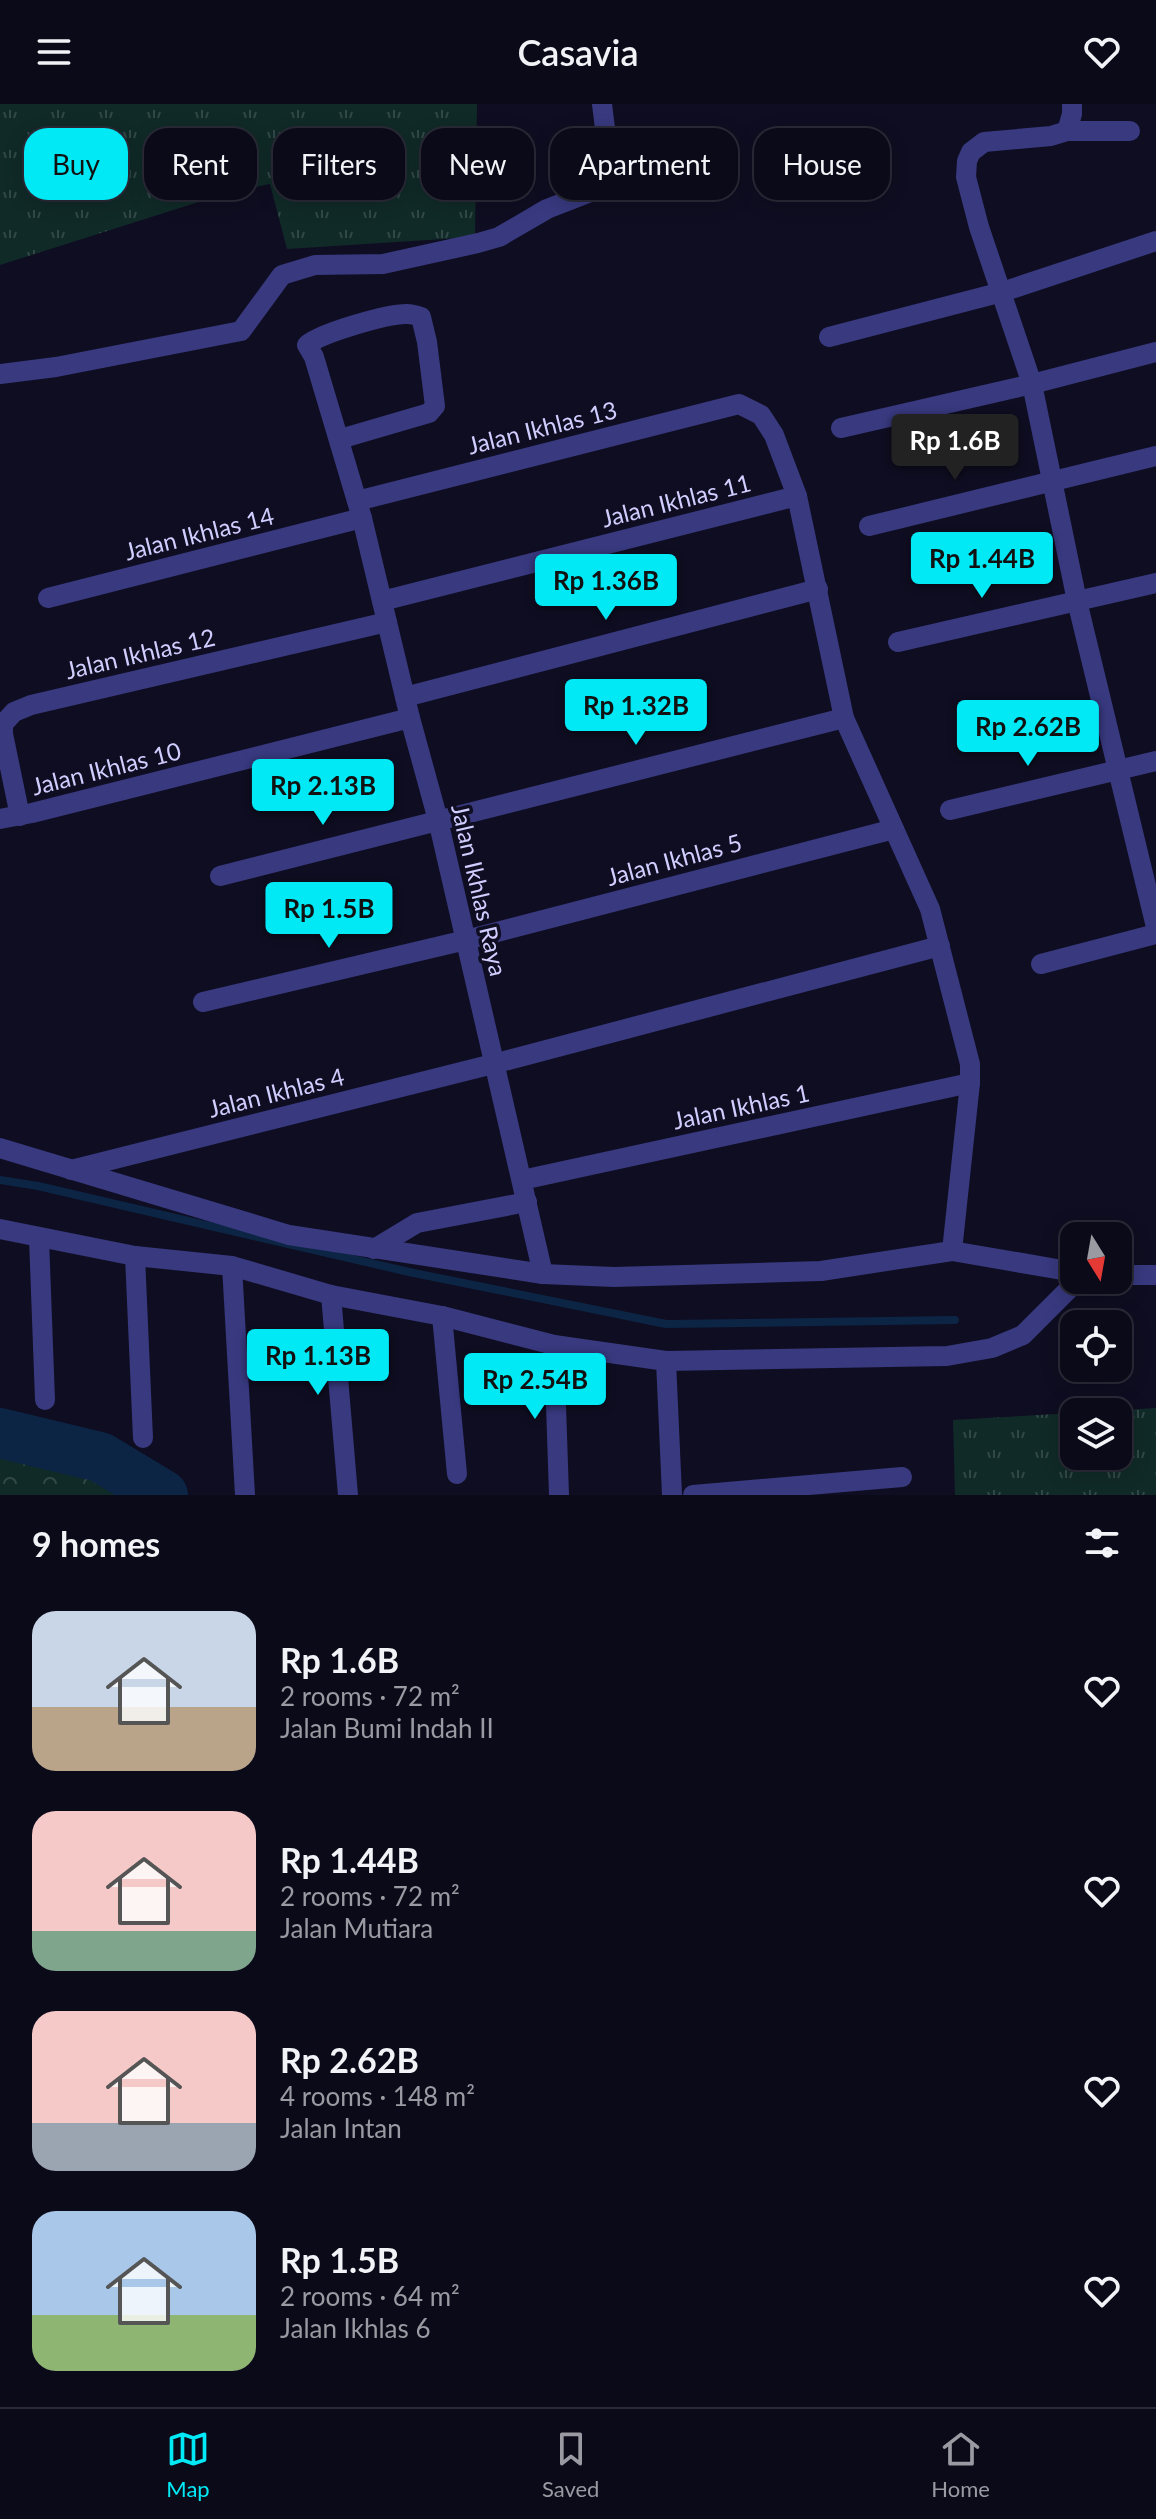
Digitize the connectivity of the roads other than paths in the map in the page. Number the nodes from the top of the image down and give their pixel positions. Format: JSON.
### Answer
{"nodes":[{"id":1,"x":602,"y":104,"type":"edge"},
{"id":2,"x":1072,"y":104,"type":"edge"},
{"id":3,"x":1067,"y":131,"type":"junction"},
{"id":4,"x":1130,"y":131,"type":"dead end"},
{"id":5,"x":1156,"y":241,"type":"edge"},
{"id":6,"x":1002,"y":292,"type":"junction"},
{"id":7,"x":829,"y":337,"type":"dead end"},
{"id":8,"x":1156,"y":352,"type":"edge"},
{"id":9,"x":0,"y":374,"type":"edge"},
{"id":10,"x":1032,"y":384,"type":"junction"},
{"id":11,"x":841,"y":428,"type":"dead end"},
{"id":12,"x":340,"y":439,"type":"junction"},
{"id":13,"x":1156,"y":456,"type":"edge"},
{"id":14,"x":1052,"y":480,"type":"junction"},
{"id":15,"x":797,"y":496,"type":"junction"},
{"id":16,"x":360,"y":510,"type":"junction"},
{"id":17,"x":869,"y":526,"type":"dead end"},
{"id":18,"x":1156,"y":583,"type":"edge"},
{"id":19,"x":818,"y":589,"type":"junction"},
{"id":20,"x":48,"y":598,"type":"dead end"},
{"id":21,"x":1077,"y":601,"type":"junction"},
{"id":22,"x":384,"y":612,"type":"junction"},
{"id":23,"x":898,"y":642,"type":"dead end"},
{"id":24,"x":405,"y":697,"type":"junction"},
{"id":25,"x":410,"y":718,"type":"junction"},
{"id":26,"x":844,"y":718,"type":"junction"},
{"id":27,"x":1156,"y":761,"type":"edge"},
{"id":28,"x":1116,"y":770,"type":"junction"},
{"id":29,"x":950,"y":810,"type":"dead end"},
{"id":30,"x":10,"y":818,"type":"edge"},
{"id":31,"x":438,"y":820,"type":"junction"},
{"id":32,"x":894,"y":829,"type":"junction"},
{"id":33,"x":220,"y":876,"type":"dead end"},
{"id":34,"x":1156,"y":927,"type":"edge"},
{"id":35,"x":1156,"y":934,"type":"edge"},
{"id":36,"x":466,"y":940,"type":"junction"},
{"id":37,"x":940,"y":946,"type":"junction"},
{"id":38,"x":1041,"y":964,"type":"dead end"},
{"id":39,"x":203,"y":1002,"type":"dead end"},
{"id":40,"x":493,"y":1064,"type":"junction"},
{"id":41,"x":970,"y":1083,"type":"junction"},
{"id":42,"x":0,"y":1148,"type":"edge"},
{"id":43,"x":71,"y":1170,"type":"junction"},
{"id":44,"x":522,"y":1180,"type":"junction"},
{"id":45,"x":527,"y":1202,"type":"junction"},
{"id":46,"x":0,"y":1229,"type":"edge"},
{"id":47,"x":39,"y":1238,"type":"junction"},
{"id":48,"x":374,"y":1249,"type":"junction"},
{"id":49,"x":952,"y":1251,"type":"junction"},
{"id":50,"x":135,"y":1256,"type":"junction"},
{"id":51,"x":232,"y":1266,"type":"junction"},
{"id":52,"x":1060,"y":1270,"type":"edge"},
{"id":53,"x":543,"y":1274,"type":"junction"},
{"id":54,"x":1132,"y":1275,"type":"edge"},
{"id":55,"x":1156,"y":1275,"type":"edge"},
{"id":56,"x":1064,"y":1294,"type":"edge"},
{"id":57,"x":331,"y":1295,"type":"junction"},
{"id":58,"x":442,"y":1316,"type":"junction"},
{"id":59,"x":554,"y":1345,"type":"junction"},
{"id":60,"x":666,"y":1361,"type":"junction"},
{"id":61,"x":45,"y":1400,"type":"dead end"},
{"id":62,"x":143,"y":1438,"type":"dead end"},
{"id":63,"x":457,"y":1474,"type":"dead end"},
{"id":64,"x":902,"y":1477,"type":"dead end"},
{"id":65,"x":245,"y":1495,"type":"edge"},
{"id":66,"x":348,"y":1495,"type":"edge"},
{"id":67,"x":559,"y":1495,"type":"edge"},
{"id":68,"x":672,"y":1495,"type":"edge"},
{"id":69,"x":693,"y":1495,"type":"edge"}],
"edges":[{"from":1,"to":9,"type":"street"},
{"from":2,"to":3,"type":"street"},
{"from":3,"to":4,"type":"street"},
{"from":3,"to":6,"type":"street"},
{"from":5,"to":6,"type":"street"},
{"from":6,"to":7,"type":"street"},
{"from":6,"to":10,"type":"street"},
{"from":8,"to":10,"type":"street"},
{"from":10,"to":11,"type":"street"},
{"from":10,"to":14,"type":"street"},
{"from":12,"to":12,"type":"street","name":"Jalan Ikhlas Raya"},
{"from":12,"to":16,"type":"street","name":"Jalan Ikhlas Raya"},
{"from":13,"to":14,"type":"street"},
{"from":14,"to":17,"type":"street"},
{"from":14,"to":21,"type":"street"},
{"from":15,"to":16,"type":"street","name":"Jalan Ikhlas 13"},
{"from":15,"to":19,"type":"street"},
{"from":15,"to":22,"type":"street","name":"Jalan Ikhlas 11"},
{"from":16,"to":20,"type":"street","name":"Jalan Ikhlas 14"},
{"from":16,"to":22,"type":"street","name":"Jalan Ikhlas Raya"},
{"from":18,"to":21,"type":"street"},
{"from":19,"to":24,"type":"street"},
{"from":19,"to":26,"type":"street"},
{"from":21,"to":23,"type":"street"},
{"from":21,"to":28,"type":"street"},
{"from":22,"to":24,"type":"street","name":"Jalan Ikhlas Raya"},
{"from":22,"to":30,"type":"street","name":"Jalan Ikhlas 12"},
{"from":24,"to":25,"type":"street","name":"Jalan Ikhlas Raya"},
{"from":25,"to":30,"type":"street","name":"Jalan Ikhlas 10"},
{"from":25,"to":31,"type":"street","name":"Jalan Ikhlas Raya"},
{"from":26,"to":31,"type":"street"},
{"from":26,"to":32,"type":"street"},
{"from":27,"to":28,"type":"street"},
{"from":28,"to":29,"type":"street"},
{"from":28,"to":34,"type":"street"},
{"from":31,"to":33,"type":"street"},
{"from":31,"to":36,"type":"street","name":"Jalan Ikhlas Raya"},
{"from":32,"to":36,"type":"street","name":"Jalan Ikhlas 5"},
{"from":32,"to":37,"type":"street"},
{"from":35,"to":38,"type":"street"},
{"from":36,"to":39,"type":"street","name":"Jalan Ikhlas 5"},
{"from":36,"to":40,"type":"street","name":"Jalan Ikhlas Raya"},
{"from":37,"to":40,"type":"street","name":"Jalan Ikhlas 4"},
{"from":37,"to":41,"type":"street"},
{"from":40,"to":43,"type":"street","name":"Jalan Ikhlas 4"},
{"from":40,"to":44,"type":"street","name":"Jalan Ikhlas Raya"},
{"from":41,"to":44,"type":"street","name":"Jalan Ikhlas 1"},
{"from":41,"to":49,"type":"street"},
{"from":42,"to":43,"type":"street"},
{"from":43,"to":48,"type":"street"},
{"from":44,"to":45,"type":"street","name":"Jalan Ikhlas Raya"},
{"from":45,"to":48,"type":"street"},
{"from":45,"to":53,"type":"street","name":"Jalan Ikhlas Raya"},
{"from":46,"to":47,"type":"street"},
{"from":47,"to":50,"type":"street"},
{"from":47,"to":61,"type":"street"},
{"from":48,"to":53,"type":"street"},
{"from":49,"to":52,"type":"street"},
{"from":49,"to":53,"type":"street"},
{"from":50,"to":51,"type":"street"},
{"from":50,"to":62,"type":"street"},
{"from":51,"to":57,"type":"street"},
{"from":51,"to":65,"type":"street"},
{"from":54,"to":55,"type":"street"},
{"from":56,"to":60,"type":"street"},
{"from":57,"to":58,"type":"street"},
{"from":57,"to":66,"type":"street"},
{"from":58,"to":59,"type":"street"},
{"from":58,"to":63,"type":"street"},
{"from":59,"to":60,"type":"street"},
{"from":59,"to":67,"type":"street"},
{"from":60,"to":68,"type":"street"},
{"from":64,"to":69,"type":"street"}]}
